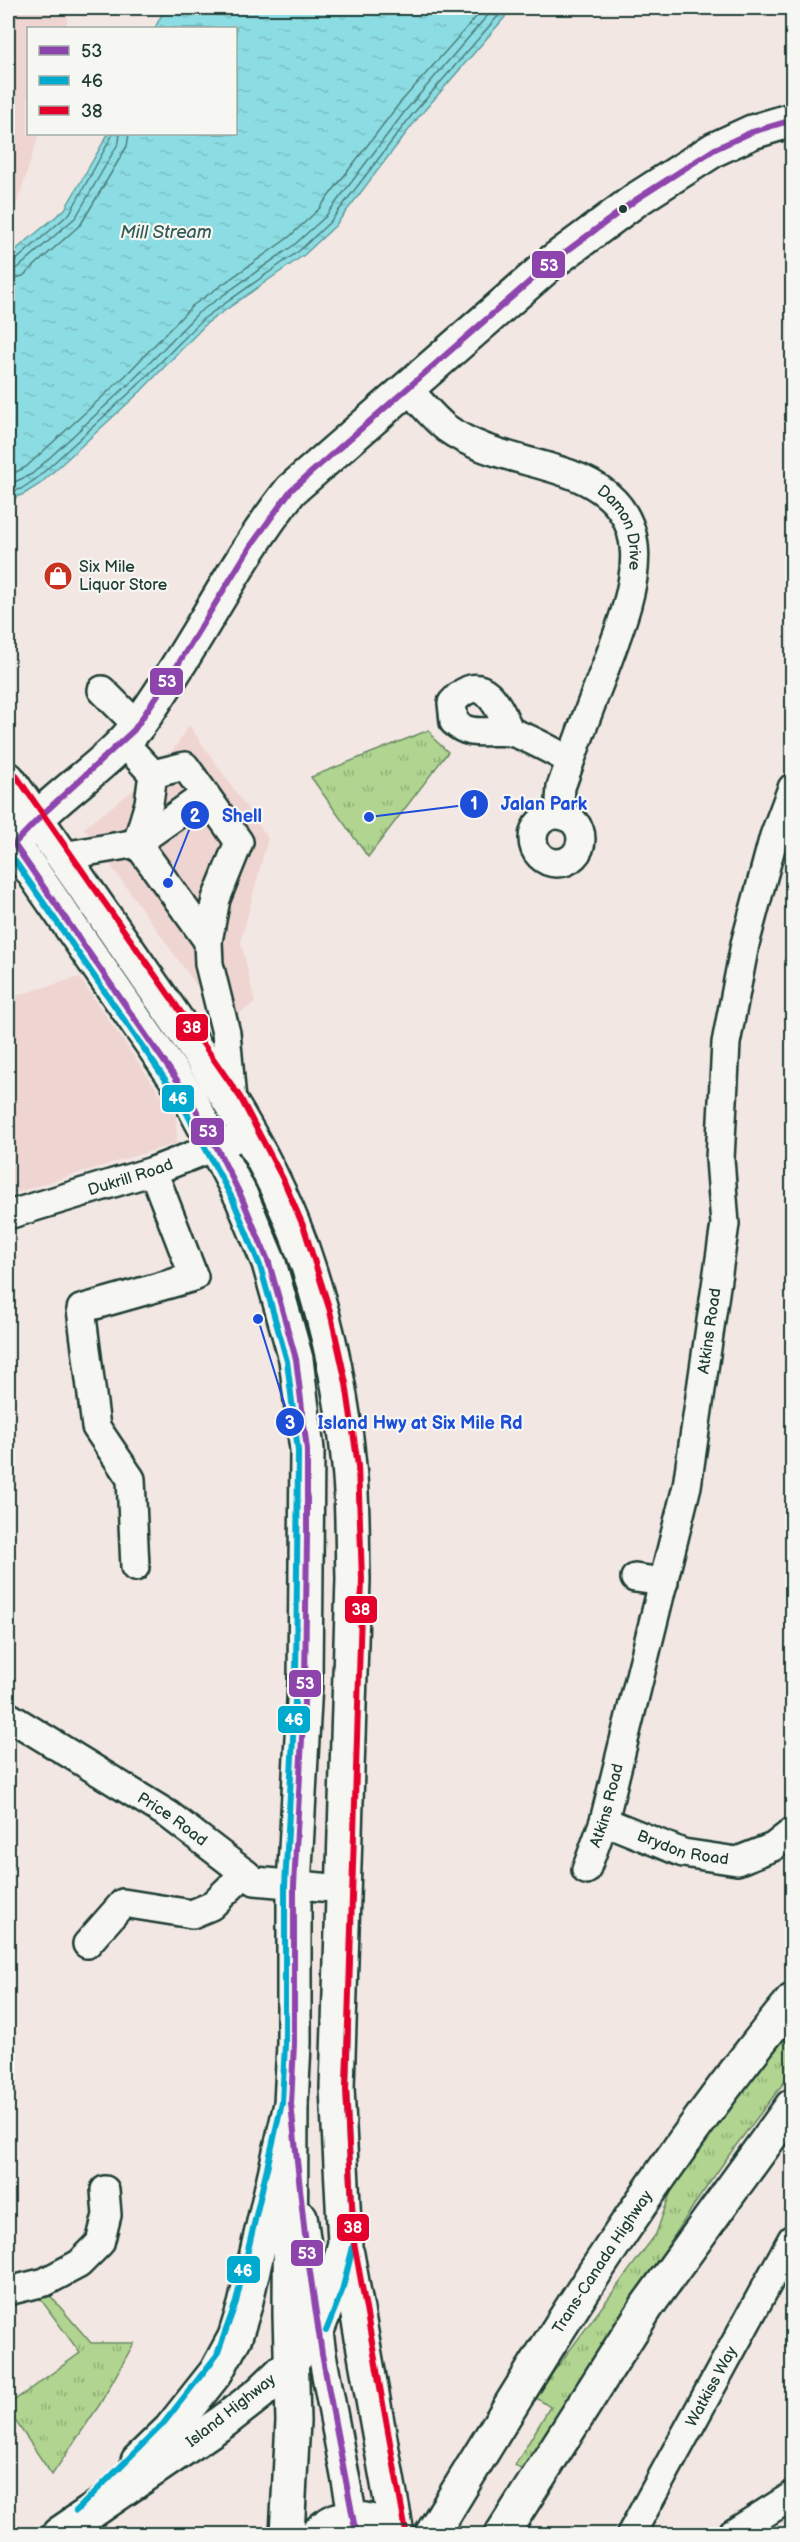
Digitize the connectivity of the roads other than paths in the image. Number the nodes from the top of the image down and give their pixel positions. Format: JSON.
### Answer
{"nodes":[{"id":1,"x":792,"y":120,"type":"edge"},
{"id":2,"x":408,"y":389,"type":"junction"},
{"id":3,"x":102,"y":690,"type":"dead end"},
{"id":4,"x":510,"y":732,"type":"dead end"},
{"id":5,"x":130,"y":734,"type":"junction"},
{"id":6,"x":570,"y":760,"type":"junction"},
{"id":7,"x":153,"y":774,"type":"junction"},
{"id":8,"x":8,"y":778,"type":"edge"},
{"id":9,"x":792,"y":788,"type":"edge"},
{"id":10,"x":212,"y":804,"type":"junction"},
{"id":11,"x":559,"y":814,"type":"dead end"},
{"id":12,"x":36,"y":818,"type":"junction"},
{"id":13,"x":11,"y":840,"type":"edge"},
{"id":14,"x":137,"y":843,"type":"junction"},
{"id":15,"x":63,"y":856,"type":"junction"},
{"id":16,"x":208,"y":941,"type":"junction"},
{"id":17,"x":232,"y":1101,"type":"junction"},
{"id":18,"x":250,"y":1134,"type":"junction"},
{"id":19,"x":217,"y":1148,"type":"junction"},
{"id":20,"x":153,"y":1171,"type":"junction"},
{"id":21,"x":8,"y":1215,"type":"edge"},
{"id":22,"x":135,"y":1567,"type":"dead end"},
{"id":23,"x":635,"y":1578,"type":"dead end"},
{"id":24,"x":664,"y":1582,"type":"junction"},
{"id":25,"x":8,"y":1716,"type":"edge"},
{"id":26,"x":604,"y":1821,"type":"junction"},
{"id":27,"x":792,"y":1832,"type":"edge"},
{"id":28,"x":586,"y":1870,"type":"dead end"},
{"id":29,"x":245,"y":1873,"type":"junction"},
{"id":30,"x":294,"y":1886,"type":"junction"},
{"id":31,"x":344,"y":1889,"type":"junction"},
{"id":32,"x":87,"y":1944,"type":"dead end"},
{"id":33,"x":792,"y":2001,"type":"edge"},
{"id":34,"x":291,"y":2104,"type":"junction"},
{"id":35,"x":792,"y":2106,"type":"edge"},
{"id":36,"x":105,"y":2190,"type":"dead end"},
{"id":37,"x":792,"y":2239,"type":"edge"},
{"id":38,"x":345,"y":2243,"type":"junction"},
{"id":39,"x":8,"y":2290,"type":"edge"},
{"id":40,"x":318,"y":2328,"type":"junction"},
{"id":41,"x":291,"y":2363,"type":"junction"},
{"id":42,"x":792,"y":2496,"type":"edge"},
{"id":43,"x":71,"y":2526,"type":"edge"},
{"id":44,"x":354,"y":2526,"type":"edge"},
{"id":45,"x":286,"y":2535,"type":"edge"},
{"id":46,"x":317,"y":2535,"type":"edge"},
{"id":47,"x":381,"y":2535,"type":"edge"},
{"id":48,"x":397,"y":2535,"type":"edge"},
{"id":49,"x":432,"y":2535,"type":"edge"},
{"id":50,"x":502,"y":2535,"type":"edge"},
{"id":51,"x":631,"y":2535,"type":"edge"},
{"id":52,"x":732,"y":2535,"type":"edge"}],
"edges":[{"from":1,"to":2,"type":"main road"},
{"from":2,"to":5,"type":"main road"},
{"from":2,"to":6,"type":"street","name":"Damon Drive"},
{"from":3,"to":5,"type":"street"},
{"from":4,"to":6,"type":"street"},
{"from":5,"to":7,"type":"street"},
{"from":5,"to":12,"type":"main road"},
{"from":6,"to":11,"type":"street","name":"Damon Drive"},
{"from":7,"to":10,"type":"street"},
{"from":7,"to":14,"type":"street"},
{"from":8,"to":12,"type":"main road","name":"Island Highway"},
{"from":9,"to":24,"type":"street","name":"Atkins Road"},
{"from":10,"to":14,"type":"street"},
{"from":10,"to":16,"type":"street"},
{"from":12,"to":13,"type":"main road"},
{"from":12,"to":15,"type":"main road","name":"Island Highway"},
{"from":13,"to":19,"type":"main road","name":"Island Highway"},
{"from":14,"to":15,"type":"street"},
{"from":14,"to":16,"type":"street"},
{"from":15,"to":17,"type":"main road","name":"Island Highway"},
{"from":16,"to":17,"type":"street"},
{"from":17,"to":18,"type":"main road","name":"Island Highway"},
{"from":18,"to":19,"type":"street","name":"Dukrill Road"},
{"from":18,"to":31,"type":"main road","name":"Island Highway"},
{"from":19,"to":20,"type":"street","name":"Dukrill Road"},
{"from":19,"to":30,"type":"main road","name":"Island Highway"},
{"from":20,"to":21,"type":"street","name":"Dukrill Road"},
{"from":20,"to":22,"type":"street"},
{"from":23,"to":24,"type":"street"},
{"from":24,"to":26,"type":"street","name":"Atkins Road"},
{"from":25,"to":29,"type":"street","name":"Price Road"},
{"from":26,"to":27,"type":"street","name":"Brydon Road"},
{"from":26,"to":28,"type":"street","name":"Atkins Road"},
{"from":29,"to":30,"type":"street","name":"Price Road"},
{"from":29,"to":32,"type":"street"},
{"from":30,"to":31,"type":"street","name":"Price Road"},
{"from":30,"to":34,"type":"main road","name":"Island Highway"},
{"from":31,"to":38,"type":"main road","name":"Island Highway"},
{"from":33,"to":49,"type":"main road","name":"Trans-Canada Highway"},
{"from":34,"to":40,"type":"street"},
{"from":34,"to":41,"type":"main road"},
{"from":34,"to":43,"type":"main road","name":"Island Highway"},
{"from":35,"to":50,"type":"main road"},
{"from":36,"to":39,"type":"street"},
{"from":37,"to":51,"type":"street","name":"Watkiss Way"},
{"from":38,"to":40,"type":"main road","name":"Island Highway"},
{"from":38,"to":48,"type":"main road"},
{"from":40,"to":41,"type":"main road","name":"Island Highway"},
{"from":40,"to":44,"type":"street"},
{"from":41,"to":43,"type":"main road","name":"Island Highway"},
{"from":41,"to":45,"type":"main road"},
{"from":42,"to":52,"type":"street"},
{"from":44,"to":46,"type":"main road"},
{"from":44,"to":47,"type":"main road"}]}
